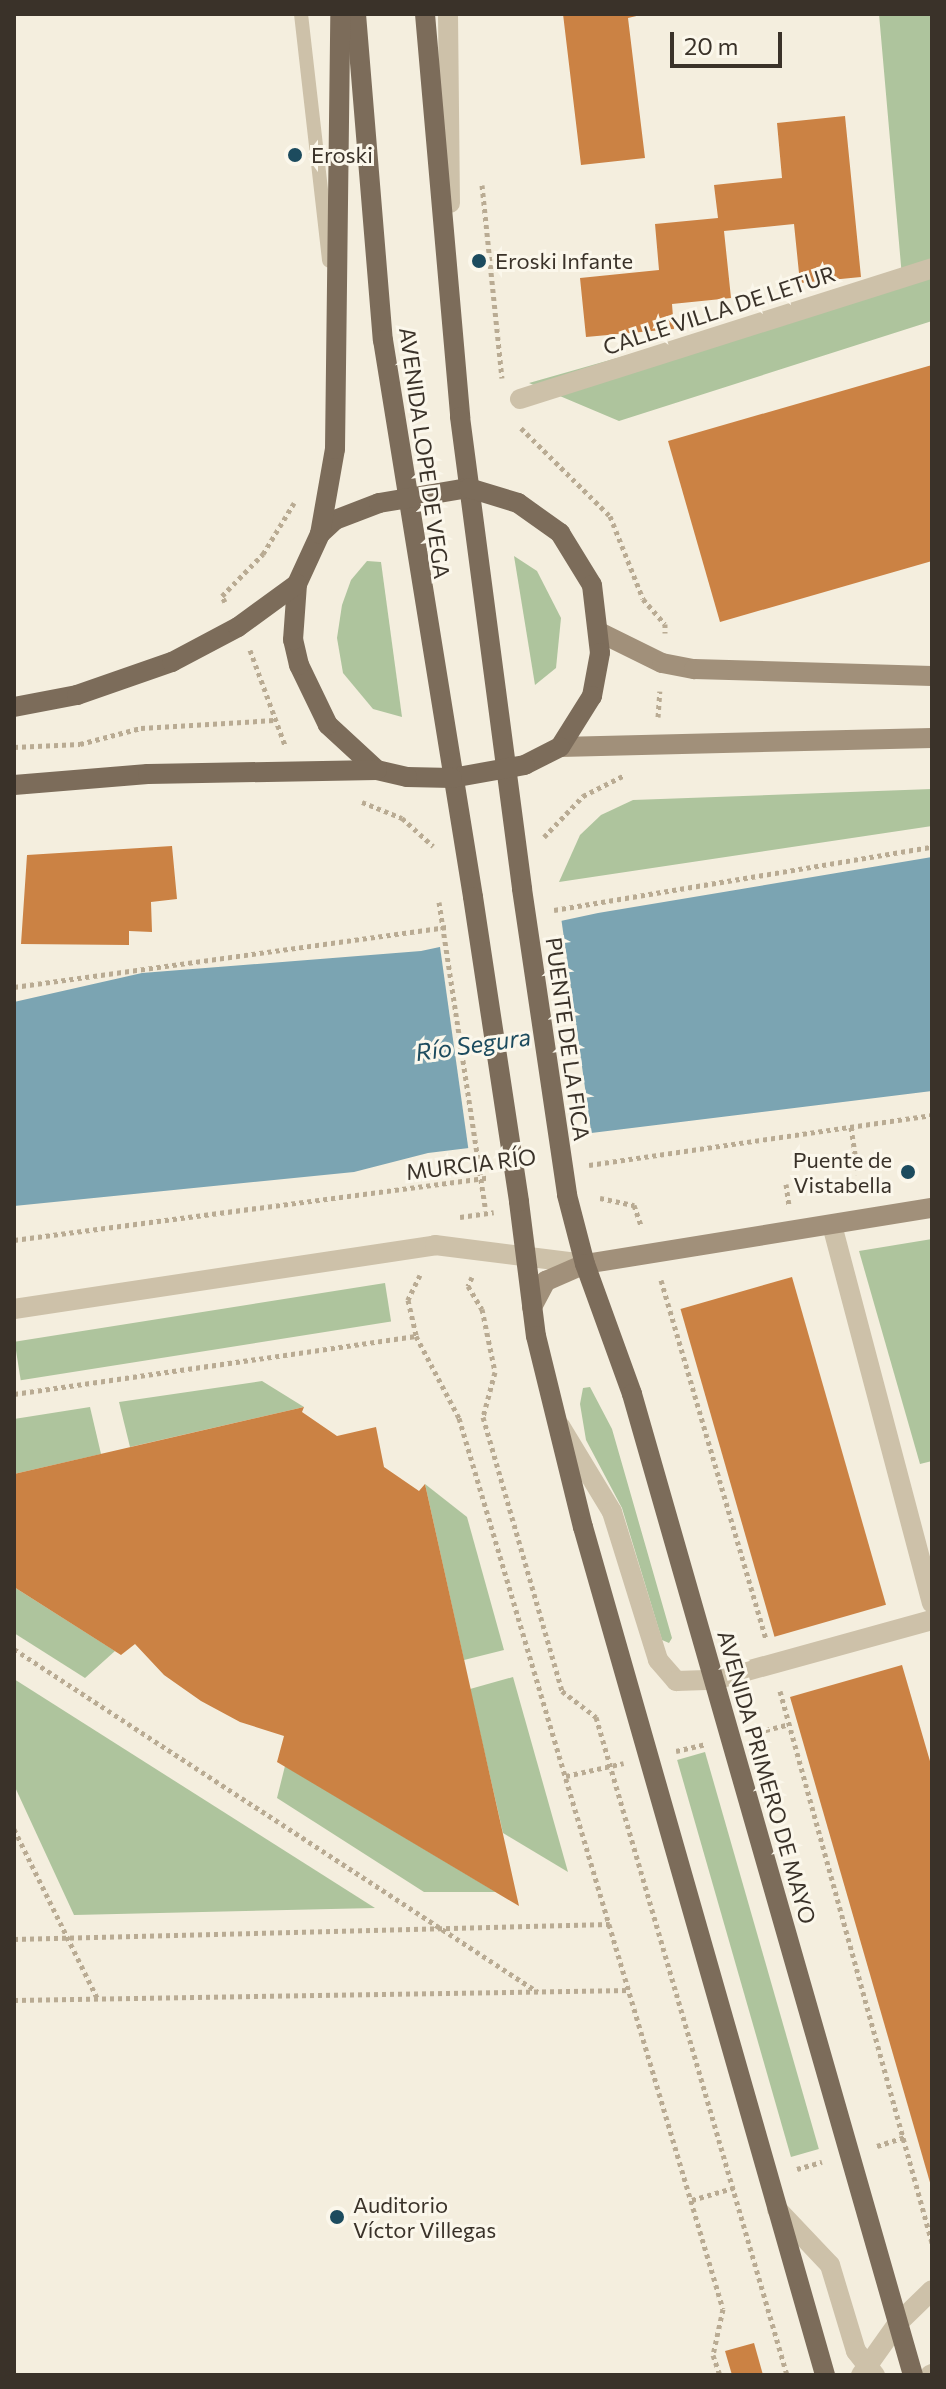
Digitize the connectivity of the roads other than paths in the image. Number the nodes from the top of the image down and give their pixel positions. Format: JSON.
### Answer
{"nodes":[{"id":1,"x":301,"y":14,"type":"edge"},
{"id":2,"x":340,"y":14,"type":"edge"},
{"id":3,"x":356,"y":14,"type":"edge"},
{"id":4,"x":425,"y":14,"type":"edge"},
{"id":5,"x":448,"y":14,"type":"edge"},
{"id":6,"x":932,"y":268,"type":"edge"},
{"id":7,"x":335,"y":311,"type":"junction"},
{"id":8,"x":451,"y":331,"type":"junction"},
{"id":9,"x":520,"y":399,"type":"dead end"},
{"id":10,"x":469,"y":488,"type":"junction"},
{"id":11,"x":405,"y":498,"type":"junction"},
{"id":12,"x":320,"y":534,"type":"junction"},
{"id":13,"x":297,"y":584,"type":"junction"},
{"id":14,"x":599,"y":632,"type":"junction"},
{"id":15,"x":932,"y":676,"type":"edge"},
{"id":16,"x":14,"y":707,"type":"edge"},
{"id":17,"x":932,"y":738,"type":"edge"},
{"id":18,"x":560,"y":747,"type":"junction"},
{"id":19,"x":507,"y":769,"type":"junction"},
{"id":20,"x":377,"y":770,"type":"junction"},
{"id":21,"x":452,"y":778,"type":"junction"},
{"id":22,"x":14,"y":785,"type":"edge"},
{"id":23,"x":522,"y":889,"type":"joint"},
{"id":24,"x":568,"y":1197,"type":"joint"},
{"id":25,"x":932,"y":1208,"type":"edge"},
{"id":26,"x":832,"y":1225,"type":"junction"},
{"id":27,"x":525,"y":1256,"type":"junction"},
{"id":28,"x":585,"y":1264,"type":"junction"},
{"id":29,"x":532,"y":1307,"type":"junction"},
{"id":30,"x":14,"y":1309,"type":"edge"},
{"id":31,"x":556,"y":1419,"type":"junction"},
{"id":32,"x":932,"y":1603,"type":"edge"},
{"id":33,"x":932,"y":1620,"type":"edge"},
{"id":34,"x":714,"y":1680,"type":"junction"},
{"id":35,"x":777,"y":2209,"type":"junction"},
{"id":36,"x":932,"y":2288,"type":"edge"},
{"id":37,"x":891,"y":2299,"type":"junction"},
{"id":38,"x":898,"y":2323,"type":"junction"},
{"id":39,"x":867,"y":2372,"type":"edge"},
{"id":40,"x":825,"y":2375,"type":"edge"},
{"id":41,"x":913,"y":2375,"type":"edge"}],
"edges":[{"from":1,"to":7,"type":"lane"},
{"from":2,"to":7,"type":"main road"},
{"from":3,"to":11,"type":"main road","name":"AVENIDA LOPE DE VEGA"},
{"from":4,"to":8,"type":"main road","name":"AVENIDA LOPE DE VEGA"},
{"from":5,"to":8,"type":"street"},
{"from":6,"to":9,"type":"street","name":"CALLE VILLA DE LETUR"},
{"from":7,"to":12,"type":"main road"},
{"from":8,"to":10,"type":"main road","name":"AVENIDA LOPE DE VEGA"},
{"from":10,"to":11,"type":"main road"},
{"from":10,"to":14,"type":"main road"},
{"from":10,"to":19,"type":"main road","name":"AVENIDA LOPE DE VEGA"},
{"from":11,"to":12,"type":"main road"},
{"from":11,"to":21,"type":"main road","name":"AVENIDA LOPE DE VEGA"},
{"from":12,"to":13,"type":"main road"},
{"from":13,"to":16,"type":"main road"},
{"from":13,"to":20,"type":"main road"},
{"from":14,"to":15,"type":"main road"},
{"from":14,"to":18,"type":"main road"},
{"from":17,"to":18,"type":"main road"},
{"from":18,"to":19,"type":"main road"},
{"from":19,"to":21,"type":"main road"},
{"from":19,"to":23,"type":"main road","name":"AVENIDA LOPE DE VEGA"},
{"from":20,"to":21,"type":"main road"},
{"from":20,"to":22,"type":"main road"},
{"from":21,"to":27,"type":"main road","name":"AVENIDA LOPE DE VEGA","bridge":true},
{"from":23,"to":24,"type":"main road","name":"PUENTE DE LA FICA","bridge":true},
{"from":24,"to":28,"type":"main road","name":"AVENIDA PRIMERO DE MAYO"},
{"from":25,"to":26,"type":"main road"},
{"from":26,"to":28,"type":"main road"},
{"from":26,"to":32,"type":"street"},
{"from":27,"to":28,"type":"street"},
{"from":27,"to":29,"type":"main road"},
{"from":27,"to":30,"type":"street"},
{"from":28,"to":29,"type":"main road"},
{"from":28,"to":34,"type":"main road","name":"AVENIDA PRIMERO DE MAYO"},
{"from":29,"to":31,"type":"main road"},
{"from":31,"to":34,"type":"street"},
{"from":31,"to":35,"type":"main road"},
{"from":33,"to":34,"type":"street"},
{"from":34,"to":37,"type":"main road","name":"AVENIDA PRIMERO DE MAYO"},
{"from":35,"to":39,"type":"street"},
{"from":35,"to":40,"type":"main road"},
{"from":36,"to":37,"type":"street"},
{"from":36,"to":38,"type":"street"},
{"from":37,"to":38,"type":"main road","name":"AVENIDA PRIMERO DE MAYO"},
{"from":38,"to":39,"type":"street"},
{"from":38,"to":41,"type":"main road","name":"AVENIDA PRIMERO DE MAYO"}]}
